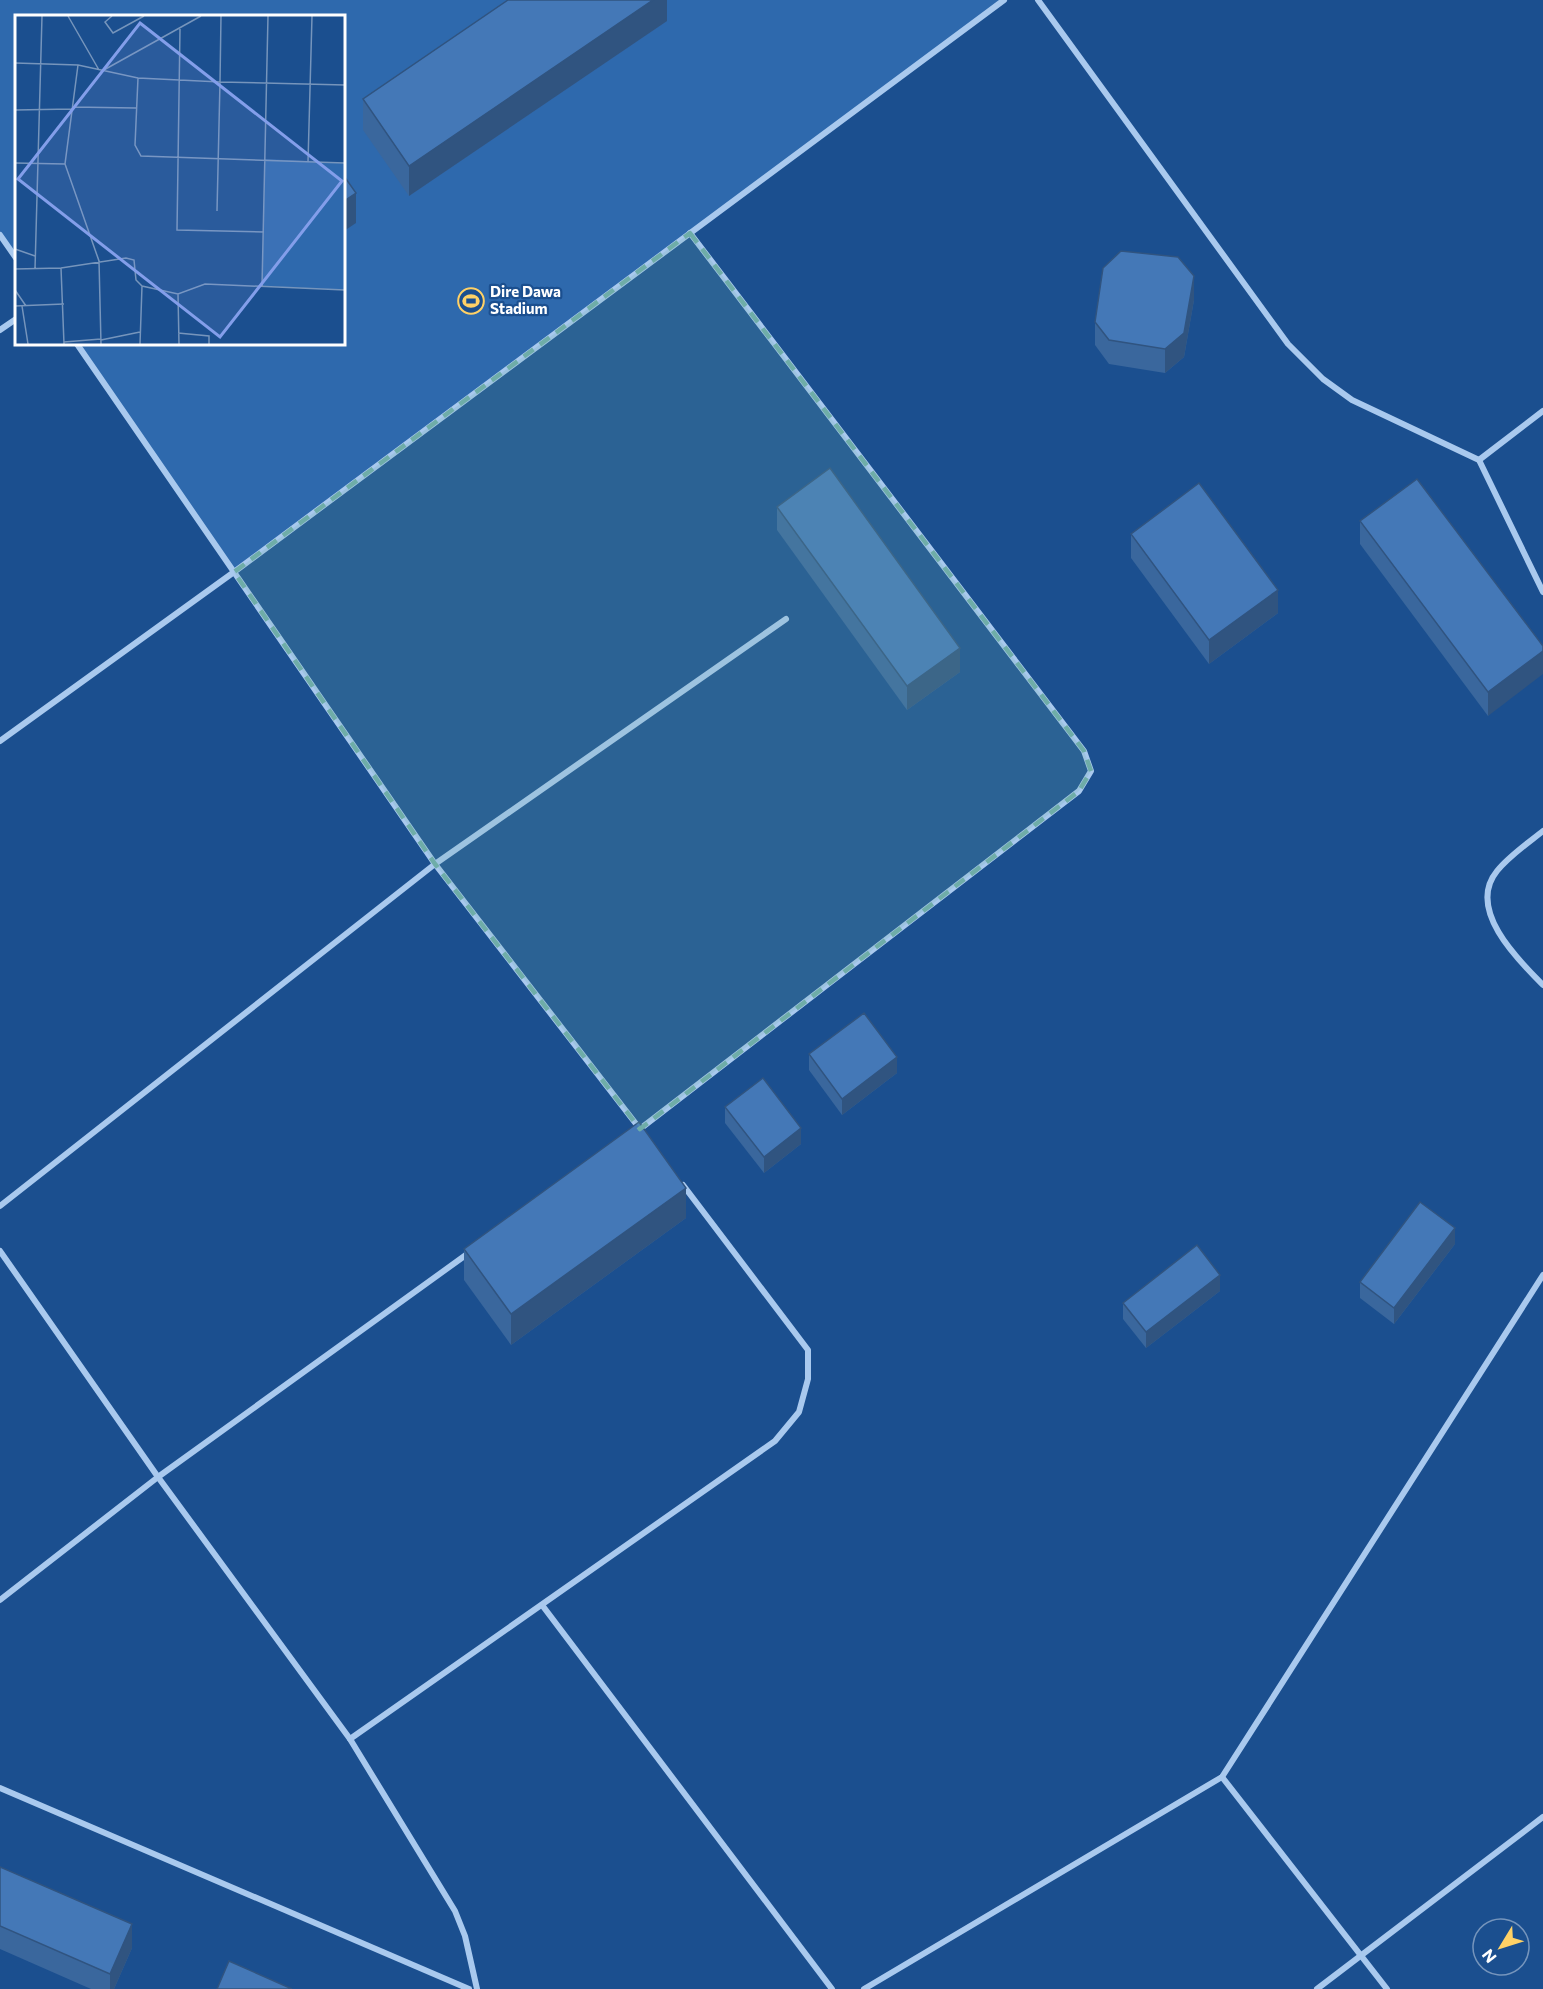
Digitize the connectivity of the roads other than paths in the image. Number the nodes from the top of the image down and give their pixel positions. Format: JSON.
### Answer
{"nodes":[{"id":1,"x":1004,"y":0,"type":"edge"},
{"id":2,"x":1038,"y":0,"type":"edge"},
{"id":3,"x":690,"y":233,"type":"junction"},
{"id":4,"x":0,"y":235,"type":"edge"},
{"id":5,"x":15,"y":257,"type":"edge"},
{"id":6,"x":15,"y":320,"type":"edge"},
{"id":7,"x":0,"y":330,"type":"edge"},
{"id":8,"x":78,"y":345,"type":"edge"},
{"id":9,"x":1543,"y":411,"type":"edge"},
{"id":10,"x":1479,"y":460,"type":"junction"},
{"id":11,"x":234,"y":572,"type":"junction"},
{"id":12,"x":1543,"y":592,"type":"edge"},
{"id":13,"x":786,"y":619,"type":"dead end"},
{"id":14,"x":0,"y":741,"type":"edge"},
{"id":15,"x":1543,"y":831,"type":"edge"},
{"id":16,"x":435,"y":864,"type":"junction"},
{"id":17,"x":1543,"y":985,"type":"edge"},
{"id":18,"x":640,"y":1129,"type":"junction"},
{"id":19,"x":631,"y":1136,"type":"edge"},
{"id":20,"x":647,"y":1138,"type":"edge"},
{"id":21,"x":675,"y":1175,"type":"edge"},
{"id":22,"x":0,"y":1206,"type":"edge"},
{"id":23,"x":476,"y":1247,"type":"edge"},
{"id":24,"x":0,"y":1251,"type":"edge"},
{"id":25,"x":1543,"y":1275,"type":"edge"},
{"id":26,"x":158,"y":1477,"type":"junction"},
{"id":27,"x":0,"y":1600,"type":"edge"},
{"id":28,"x":542,"y":1605,"type":"junction"},
{"id":29,"x":350,"y":1739,"type":"junction"},
{"id":30,"x":1222,"y":1777,"type":"junction"},
{"id":31,"x":0,"y":1788,"type":"edge"},
{"id":32,"x":1543,"y":1817,"type":"edge"},
{"id":33,"x":1363,"y":1956,"type":"junction"},
{"id":34,"x":469,"y":1989,"type":"edge"},
{"id":35,"x":477,"y":1989,"type":"edge"},
{"id":36,"x":832,"y":1989,"type":"edge"},
{"id":37,"x":864,"y":1989,"type":"edge"},
{"id":38,"x":1317,"y":1989,"type":"edge"},
{"id":39,"x":1387,"y":1989,"type":"edge"}],
"edges":[{"from":1,"to":3,"type":"street"},
{"from":2,"to":10,"type":"street"},
{"from":3,"to":11,"type":"street"},
{"from":3,"to":18,"type":"street"},
{"from":4,"to":5,"type":"street"},
{"from":6,"to":7,"type":"street"},
{"from":8,"to":11,"type":"street"},
{"from":9,"to":10,"type":"street"},
{"from":10,"to":12,"type":"street"},
{"from":11,"to":14,"type":"street"},
{"from":11,"to":16,"type":"street"},
{"from":13,"to":16,"type":"street"},
{"from":15,"to":17,"type":"street"},
{"from":16,"to":18,"type":"street"},
{"from":16,"to":22,"type":"street"},
{"from":18,"to":19,"type":"street"},
{"from":18,"to":20,"type":"street"},
{"from":21,"to":28,"type":"street"},
{"from":23,"to":26,"type":"street"},
{"from":24,"to":26,"type":"street"},
{"from":25,"to":30,"type":"street"},
{"from":26,"to":27,"type":"street"},
{"from":26,"to":29,"type":"street"},
{"from":28,"to":29,"type":"street"},
{"from":28,"to":36,"type":"street"},
{"from":29,"to":35,"type":"street"},
{"from":30,"to":33,"type":"street"},
{"from":30,"to":37,"type":"street"},
{"from":31,"to":34,"type":"street"},
{"from":32,"to":33,"type":"street"},
{"from":33,"to":38,"type":"street"},
{"from":33,"to":39,"type":"street"}]}
